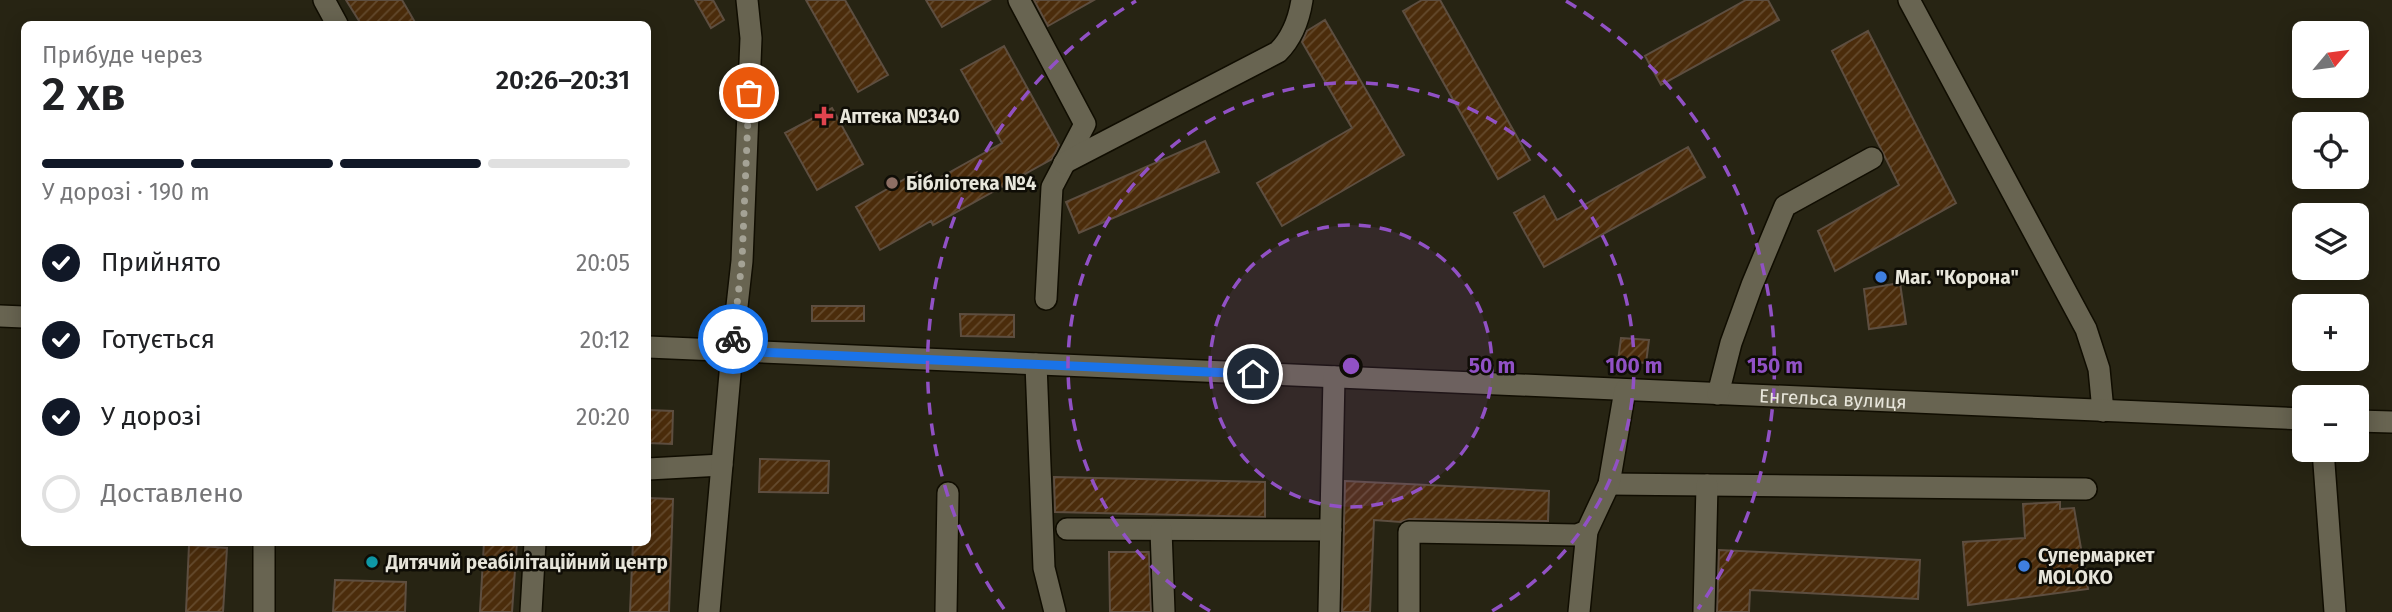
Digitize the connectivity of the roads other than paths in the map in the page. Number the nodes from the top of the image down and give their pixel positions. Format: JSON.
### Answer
{"nodes":[{"id":1,"x":324,"y":0,"type":"edge"},
{"id":2,"x":747,"y":0,"type":"edge"},
{"id":3,"x":1019,"y":0,"type":"edge"},
{"id":4,"x":1302,"y":0,"type":"edge"},
{"id":5,"x":1909,"y":0,"type":"edge"},
{"id":6,"x":335,"y":21,"type":"edge"},
{"id":7,"x":1872,"y":158,"type":"dead end"},
{"id":8,"x":1064,"y":163,"type":"junction"},
{"id":9,"x":1046,"y":299,"type":"dead end"},
{"id":10,"x":0,"y":316,"type":"edge"},
{"id":11,"x":21,"y":317,"type":"edge"},
{"id":12,"x":651,"y":347,"type":"edge"},
{"id":13,"x":732,"y":351,"type":"junction"},
{"id":14,"x":1036,"y":364,"type":"junction"},
{"id":15,"x":1334,"y":377,"type":"junction"},
{"id":16,"x":1625,"y":390,"type":"junction"},
{"id":17,"x":1718,"y":394,"type":"junction"},
{"id":18,"x":2103,"y":411,"type":"junction"},
{"id":19,"x":2292,"y":418,"type":"edge"},
{"id":20,"x":2369,"y":421,"type":"edge"},
{"id":21,"x":2392,"y":422,"type":"edge"},
{"id":22,"x":2324,"y":462,"type":"edge"},
{"id":23,"x":722,"y":465,"type":"junction"},
{"id":24,"x":651,"y":470,"type":"edge"},
{"id":25,"x":1609,"y":484,"type":"junction"},
{"id":26,"x":1707,"y":485,"type":"junction"},
{"id":27,"x":2085,"y":489,"type":"dead end"},
{"id":28,"x":948,"y":493,"type":"dead end"},
{"id":29,"x":1067,"y":529,"type":"dead end"},
{"id":30,"x":1161,"y":530,"type":"junction"},
{"id":31,"x":1331,"y":530,"type":"junction"},
{"id":32,"x":1587,"y":531,"type":"junction"},
{"id":33,"x":264,"y":546,"type":"edge"},
{"id":34,"x":535,"y":546,"type":"edge"},
{"id":35,"x":1047,"y":607,"type":"edge"},
{"id":36,"x":264,"y":612,"type":"edge"},
{"id":37,"x":531,"y":612,"type":"edge"},
{"id":38,"x":709,"y":612,"type":"edge"},
{"id":39,"x":946,"y":612,"type":"edge"},
{"id":40,"x":1164,"y":612,"type":"edge"},
{"id":41,"x":1329,"y":612,"type":"edge"},
{"id":42,"x":1409,"y":612,"type":"edge"},
{"id":43,"x":1579,"y":612,"type":"edge"},
{"id":44,"x":1704,"y":612,"type":"edge"},
{"id":45,"x":2335,"y":612,"type":"edge"}],
"edges":[{"from":1,"to":6,"type":"street"},
{"from":2,"to":13,"type":"street"},
{"from":3,"to":8,"type":"street"},
{"from":4,"to":8,"type":"street"},
{"from":5,"to":18,"type":"street"},
{"from":7,"to":17,"type":"street"},
{"from":8,"to":9,"type":"street"},
{"from":10,"to":11,"type":"street"},
{"from":12,"to":13,"type":"street","name":"Енгельса вулиця"},
{"from":13,"to":14,"type":"street","name":"Енгельса вулиця"},
{"from":13,"to":23,"type":"street"},
{"from":14,"to":15,"type":"street","name":"Енгельса вулиця"},
{"from":14,"to":35,"type":"street"},
{"from":15,"to":16,"type":"street","name":"Енгельса вулиця"},
{"from":15,"to":31,"type":"street"},
{"from":16,"to":17,"type":"street","name":"Енгельса вулиця"},
{"from":16,"to":25,"type":"street"},
{"from":17,"to":18,"type":"street","name":"Енгельса вулиця"},
{"from":18,"to":19,"type":"street","name":"Енгельса вулиця"},
{"from":20,"to":21,"type":"street"},
{"from":22,"to":45,"type":"street"},
{"from":23,"to":24,"type":"street"},
{"from":23,"to":38,"type":"street"},
{"from":25,"to":26,"type":"street"},
{"from":25,"to":32,"type":"street"},
{"from":26,"to":27,"type":"street"},
{"from":26,"to":44,"type":"street"},
{"from":28,"to":39,"type":"street"},
{"from":29,"to":30,"type":"street"},
{"from":30,"to":31,"type":"street"},
{"from":30,"to":40,"type":"street"},
{"from":31,"to":41,"type":"street"},
{"from":32,"to":42,"type":"street"},
{"from":32,"to":43,"type":"street"},
{"from":33,"to":36,"type":"street"},
{"from":34,"to":37,"type":"street"}]}
